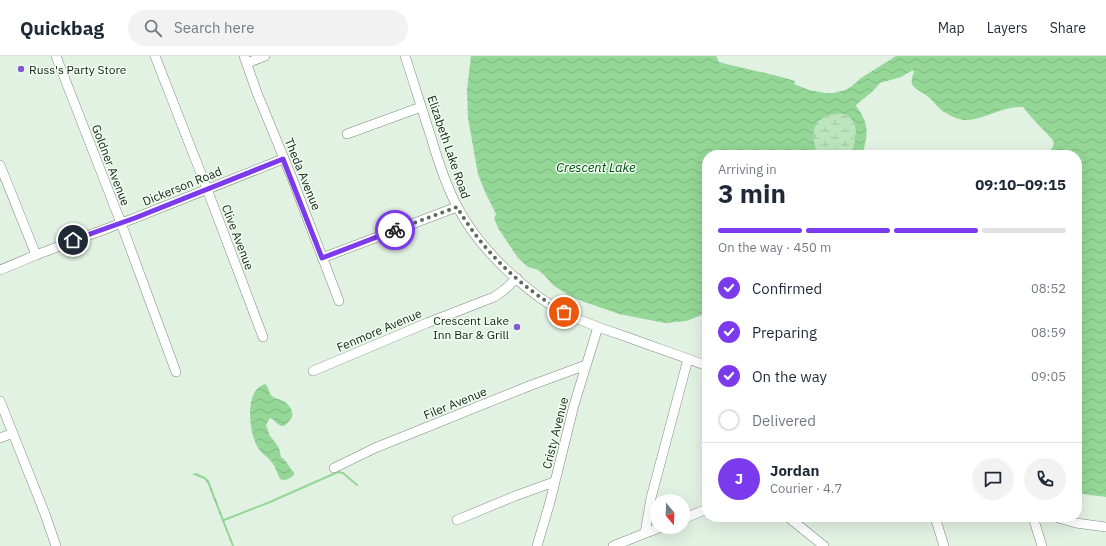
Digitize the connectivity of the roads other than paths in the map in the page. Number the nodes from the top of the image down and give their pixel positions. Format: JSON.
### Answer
{"nodes":[{"id":1,"x":56,"y":56,"type":"edge"},
{"id":2,"x":155,"y":56,"type":"edge"},
{"id":3,"x":264,"y":56,"type":"edge"},
{"id":4,"x":406,"y":56,"type":"edge"},
{"id":5,"x":245,"y":59,"type":"edge"},
{"id":6,"x":421,"y":107,"type":"junction"},
{"id":7,"x":347,"y":134,"type":"dead end"},
{"id":8,"x":283,"y":159,"type":"junction"},
{"id":9,"x":0,"y":166,"type":"edge"},
{"id":10,"x":207,"y":189,"type":"junction"},
{"id":11,"x":457,"y":207,"type":"junction"},
{"id":12,"x":121,"y":223,"type":"junction"},
{"id":13,"x":36,"y":255,"type":"junction"},
{"id":14,"x":322,"y":258,"type":"junction"},
{"id":15,"x":0,"y":270,"type":"edge"},
{"id":16,"x":517,"y":278,"type":"junction"},
{"id":17,"x":339,"y":301,"type":"dead end"},
{"id":18,"x":598,"y":327,"type":"junction"},
{"id":19,"x":263,"y":337,"type":"dead end"},
{"id":20,"x":688,"y":359,"type":"junction"},
{"id":21,"x":702,"y":364,"type":"edge"},
{"id":22,"x":586,"y":365,"type":"junction"},
{"id":23,"x":313,"y":371,"type":"dead end"},
{"id":24,"x":176,"y":372,"type":"dead end"},
{"id":25,"x":0,"y":401,"type":"edge"},
{"id":26,"x":13,"y":433,"type":"junction"},
{"id":27,"x":0,"y":438,"type":"edge"},
{"id":28,"x":334,"y":468,"type":"dead end"},
{"id":29,"x":554,"y":482,"type":"junction"},
{"id":30,"x":702,"y":511,"type":"edge"},
{"id":31,"x":690,"y":516,"type":"edge"},
{"id":32,"x":458,"y":520,"type":"dead end"},
{"id":33,"x":794,"y":522,"type":"edge"},
{"id":34,"x":937,"y":522,"type":"edge"},
{"id":35,"x":1035,"y":522,"type":"edge"},
{"id":36,"x":1076,"y":522,"type":"edge"},
{"id":37,"x":1106,"y":527,"type":"edge"},
{"id":38,"x":650,"y":531,"type":"edge"},
{"id":39,"x":645,"y":533,"type":"junction"},
{"id":40,"x":56,"y":546,"type":"edge"},
{"id":41,"x":537,"y":546,"type":"edge"},
{"id":42,"x":613,"y":546,"type":"edge"},
{"id":43,"x":824,"y":546,"type":"edge"},
{"id":44,"x":944,"y":546,"type":"edge"},
{"id":45,"x":1042,"y":546,"type":"edge"}],
"edges":[{"from":1,"to":12,"type":"street","name":"Goldner Avenue"},
{"from":2,"to":10,"type":"street","name":"Clive Avenue"},
{"from":3,"to":5,"type":"street"},
{"from":4,"to":6,"type":"street","name":"Elizabeth Lake Road"},
{"from":5,"to":8,"type":"street","name":"Theda Avenue"},
{"from":6,"to":7,"type":"street"},
{"from":6,"to":11,"type":"street","name":"Elizabeth Lake Road"},
{"from":8,"to":10,"type":"street","name":"Dickerson Road"},
{"from":8,"to":14,"type":"street","name":"Theda Avenue"},
{"from":9,"to":13,"type":"street"},
{"from":10,"to":12,"type":"street","name":"Dickerson Road"},
{"from":10,"to":19,"type":"street","name":"Clive Avenue"},
{"from":11,"to":14,"type":"street"},
{"from":11,"to":16,"type":"street","name":"Elizabeth Lake Road"},
{"from":12,"to":13,"type":"street","name":"Dickerson Road"},
{"from":12,"to":24,"type":"street","name":"Goldner Avenue"},
{"from":13,"to":15,"type":"street","name":"Dickerson Road"},
{"from":14,"to":17,"type":"street","name":"Theda Avenue"},
{"from":16,"to":18,"type":"street","name":"Elizabeth Lake Road"},
{"from":16,"to":23,"type":"street","name":"Fenmore Avenue"},
{"from":18,"to":20,"type":"street","name":"Elizabeth Lake Road"},
{"from":18,"to":22,"type":"street","name":"Cristy Avenue"},
{"from":20,"to":21,"type":"street","name":"Elizabeth Lake Road"},
{"from":20,"to":39,"type":"street"},
{"from":22,"to":28,"type":"street","name":"Filer Avenue"},
{"from":22,"to":29,"type":"street","name":"Cristy Avenue"},
{"from":25,"to":26,"type":"street"},
{"from":26,"to":27,"type":"street"},
{"from":26,"to":40,"type":"street"},
{"from":29,"to":32,"type":"street"},
{"from":29,"to":41,"type":"street","name":"Cristy Avenue"},
{"from":30,"to":31,"type":"street"},
{"from":33,"to":43,"type":"street"},
{"from":34,"to":44,"type":"street"},
{"from":35,"to":45,"type":"street"},
{"from":36,"to":37,"type":"street"},
{"from":38,"to":39,"type":"street"},
{"from":39,"to":42,"type":"street"}]}
